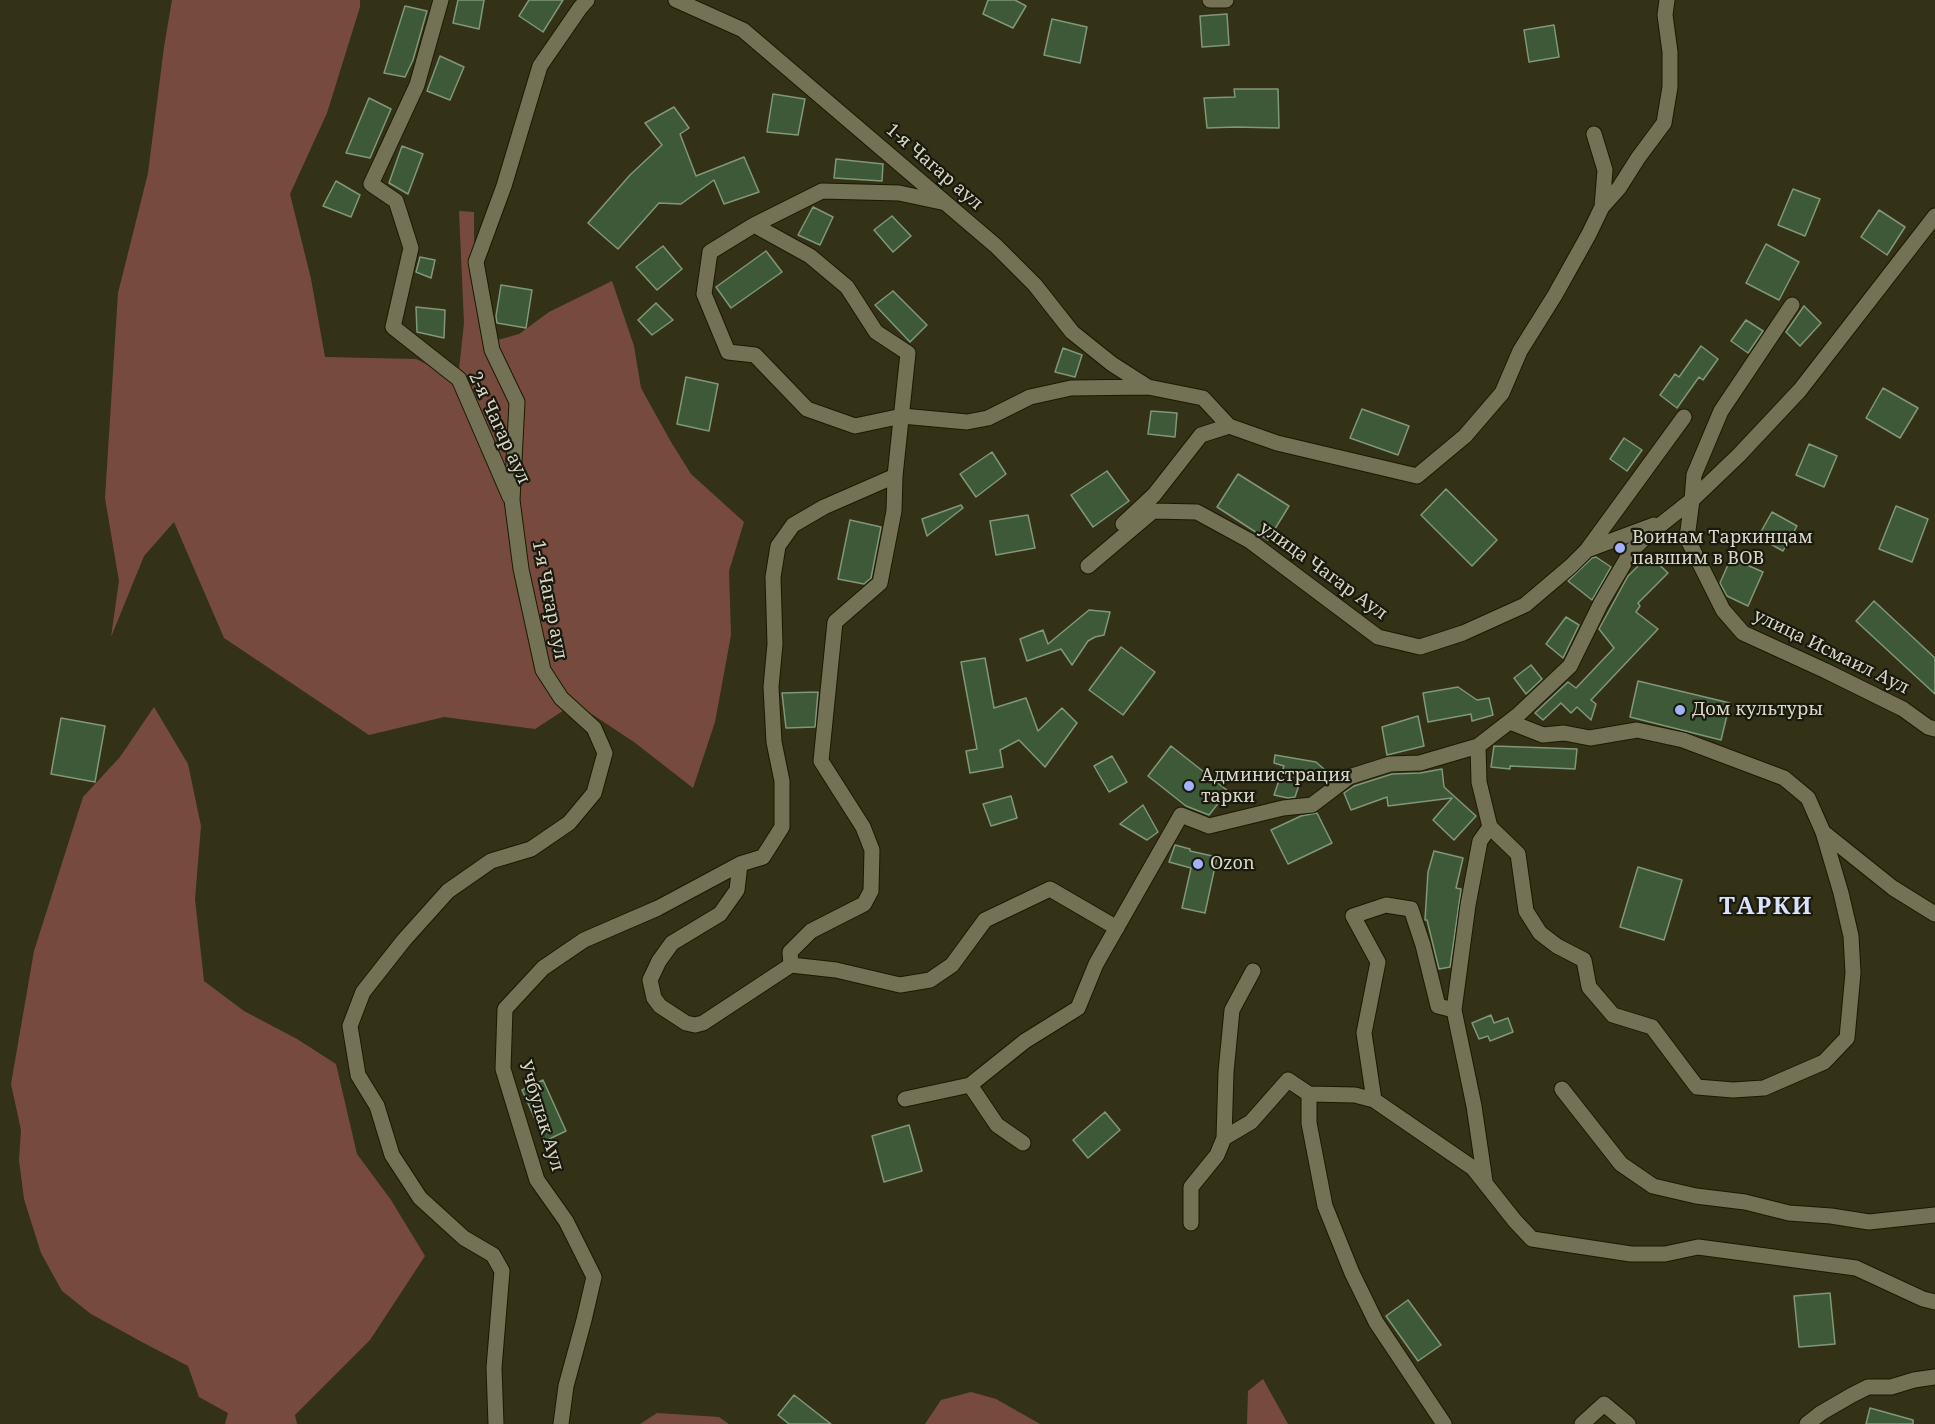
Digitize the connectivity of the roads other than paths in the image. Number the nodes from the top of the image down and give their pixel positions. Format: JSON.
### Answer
{"nodes":[{"id":1,"x":441,"y":0,"type":"edge"},
{"id":2,"x":587,"y":0,"type":"edge"},
{"id":3,"x":676,"y":0,"type":"edge"},
{"id":4,"x":1210,"y":0,"type":"edge"},
{"id":5,"x":1227,"y":0,"type":"edge"},
{"id":6,"x":1667,"y":0,"type":"edge"},
{"id":7,"x":1594,"y":134,"type":"dead end"},
{"id":8,"x":946,"y":202,"type":"junction"},
{"id":9,"x":1602,"y":207,"type":"junction"},
{"id":10,"x":1935,"y":216,"type":"edge"},
{"id":11,"x":754,"y":225,"type":"junction"},
{"id":12,"x":1792,"y":305,"type":"dead end"},
{"id":13,"x":1148,"y":387,"type":"junction"},
{"id":14,"x":902,"y":416,"type":"junction"},
{"id":15,"x":1684,"y":417,"type":"dead end"},
{"id":16,"x":1229,"y":426,"type":"junction"},
{"id":17,"x":895,"y":476,"type":"junction"},
{"id":18,"x":512,"y":500,"type":"junction"},
{"id":19,"x":1692,"y":500,"type":"junction"},
{"id":20,"x":1669,"y":519,"type":"junction"},
{"id":21,"x":1587,"y":550,"type":"junction"},
{"id":22,"x":1510,"y":722,"type":"junction"},
{"id":23,"x":1935,"y":729,"type":"edge"},
{"id":24,"x":1478,"y":747,"type":"junction"},
{"id":25,"x":1490,"y":827,"type":"junction"},
{"id":26,"x":1823,"y":832,"type":"junction"},
{"id":27,"x":740,"y":864,"type":"junction"},
{"id":28,"x":1929,"y":912,"type":"edge"},
{"id":29,"x":1935,"y":921,"type":"edge"},
{"id":30,"x":1117,"y":928,"type":"junction"},
{"id":31,"x":791,"y":965,"type":"junction"},
{"id":32,"x":1253,"y":971,"type":"dead end"},
{"id":33,"x":1454,"y":1010,"type":"junction"},
{"id":34,"x":970,"y":1085,"type":"junction"},
{"id":35,"x":1562,"y":1089,"type":"dead end"},
{"id":36,"x":1309,"y":1094,"type":"junction"},
{"id":37,"x":905,"y":1099,"type":"dead end"},
{"id":38,"x":1374,"y":1100,"type":"junction"},
{"id":39,"x":1224,"y":1138,"type":"junction"},
{"id":40,"x":1023,"y":1143,"type":"dead end"},
{"id":41,"x":1486,"y":1184,"type":"junction"},
{"id":42,"x":1935,"y":1215,"type":"edge"},
{"id":43,"x":1191,"y":1223,"type":"dead end"},
{"id":44,"x":1935,"y":1302,"type":"edge"},
{"id":45,"x":1935,"y":1377,"type":"edge"},
{"id":46,"x":496,"y":1424,"type":"edge"},
{"id":47,"x":561,"y":1424,"type":"edge"},
{"id":48,"x":1444,"y":1424,"type":"edge"},
{"id":49,"x":1582,"y":1424,"type":"edge"},
{"id":50,"x":1628,"y":1424,"type":"edge"},
{"id":51,"x":1807,"y":1424,"type":"edge"}],
"edges":[{"from":1,"to":18,"type":"street","name":"2-я Чагар аул"},
{"from":2,"to":18,"type":"street","name":"1-я Чагар аул"},
{"from":3,"to":8,"type":"street","name":"1-я Чагар аул"},
{"from":4,"to":5,"type":"street"},
{"from":6,"to":9,"type":"street"},
{"from":7,"to":9,"type":"street"},
{"from":8,"to":11,"type":"street"},
{"from":8,"to":13,"type":"street","name":"1-я Чагар аул"},
{"from":9,"to":16,"type":"street"},
{"from":10,"to":19,"type":"street"},
{"from":11,"to":14,"type":"street"},
{"from":11,"to":14,"type":"street"},
{"from":12,"to":19,"type":"street","name":"улица Исмаил Аул"},
{"from":13,"to":14,"type":"street"},
{"from":13,"to":16,"type":"street"},
{"from":14,"to":17,"type":"street"},
{"from":15,"to":21,"type":"street"},
{"from":16,"to":21,"type":"street","name":"улица Чагар Аул"},
{"from":17,"to":27,"type":"street","name":"Учбулак Аул"},
{"from":17,"to":31,"type":"street"},
{"from":18,"to":46,"type":"street","name":"1-я Чагар аул"},
{"from":19,"to":20,"type":"street"},
{"from":19,"to":23,"type":"street","name":"улица Исмаил Аул"},
{"from":20,"to":21,"type":"street","name":"улица Чагар Аул"},
{"from":20,"to":22,"type":"street"},
{"from":22,"to":24,"type":"street"},
{"from":22,"to":26,"type":"street"},
{"from":24,"to":25,"type":"street"},
{"from":24,"to":30,"type":"street"},
{"from":25,"to":26,"type":"street"},
{"from":25,"to":33,"type":"street"},
{"from":26,"to":28,"type":"street"},
{"from":27,"to":31,"type":"street"},
{"from":27,"to":47,"type":"street","name":"Учбулак Аул"},
{"from":28,"to":29,"type":"street"},
{"from":30,"to":31,"type":"street"},
{"from":30,"to":34,"type":"street"},
{"from":32,"to":39,"type":"street"},
{"from":33,"to":38,"type":"street"},
{"from":33,"to":41,"type":"street"},
{"from":34,"to":37,"type":"street"},
{"from":34,"to":40,"type":"street"},
{"from":35,"to":42,"type":"street"},
{"from":36,"to":38,"type":"street"},
{"from":36,"to":39,"type":"street"},
{"from":36,"to":48,"type":"street"},
{"from":38,"to":41,"type":"street"},
{"from":39,"to":43,"type":"street"},
{"from":41,"to":44,"type":"street"},
{"from":45,"to":51,"type":"street"},
{"from":49,"to":50,"type":"street"}]}
